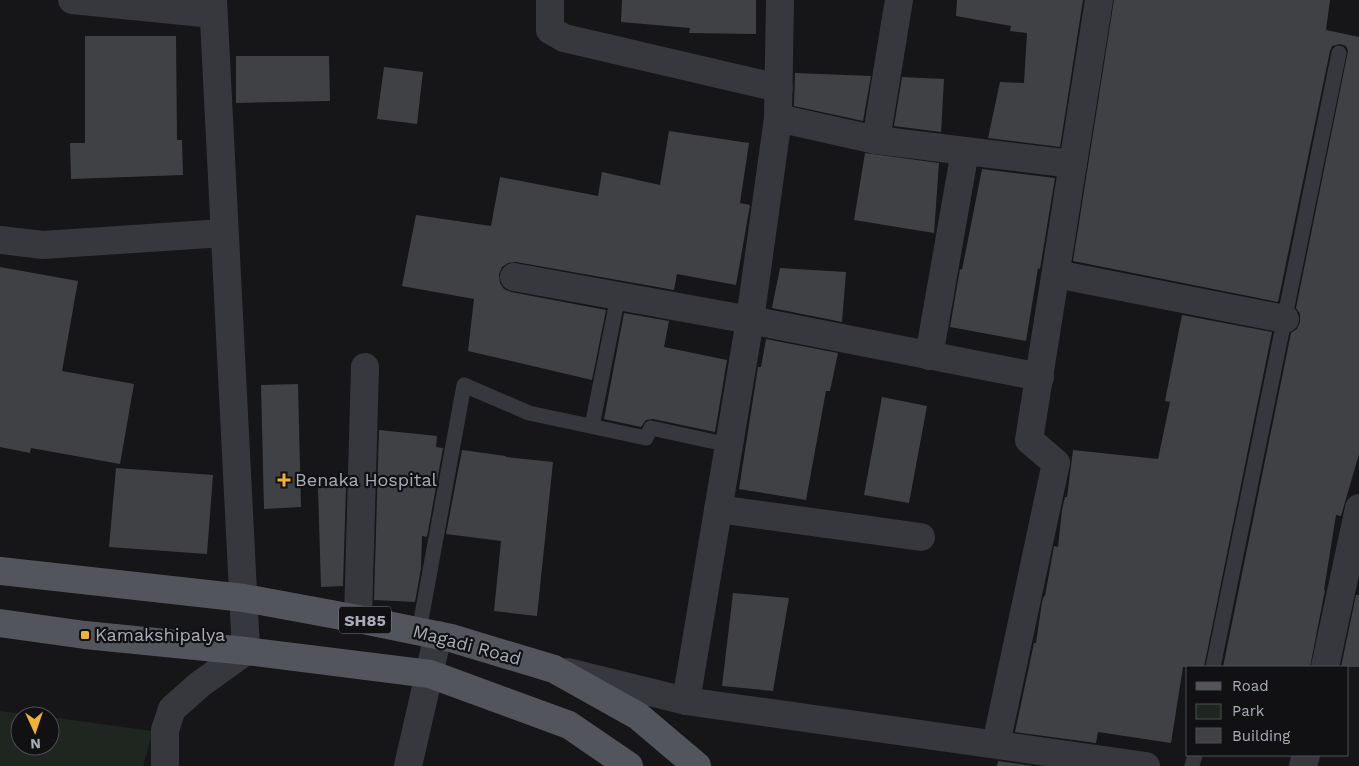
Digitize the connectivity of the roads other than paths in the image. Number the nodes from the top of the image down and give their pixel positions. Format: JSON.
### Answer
{"nodes":[{"id":1,"x":72,"y":0,"type":"edge"},
{"id":2,"x":550,"y":0,"type":"edge"},
{"id":3,"x":780,"y":0,"type":"edge"},
{"id":4,"x":900,"y":0,"type":"edge"},
{"id":5,"x":1099,"y":0,"type":"edge"},
{"id":6,"x":213,"y":7,"type":"edge"},
{"id":7,"x":1340,"y":53,"type":"dead end"},
{"id":8,"x":779,"y":88,"type":"junction"},
{"id":9,"x":778,"y":118,"type":"junction"},
{"id":10,"x":876,"y":140,"type":"junction"},
{"id":11,"x":965,"y":151,"type":"junction"},
{"id":12,"x":1073,"y":164,"type":"junction"},
{"id":13,"x":224,"y":234,"type":"junction"},
{"id":14,"x":0,"y":240,"type":"edge"},
{"id":15,"x":1056,"y":274,"type":"junction"},
{"id":16,"x":514,"y":277,"type":"dead end"},
{"id":17,"x":618,"y":296,"type":"junction"},
{"id":18,"x":1285,"y":319,"type":"junction"},
{"id":19,"x":750,"y":320,"type":"junction"},
{"id":20,"x":929,"y":356,"type":"junction"},
{"id":21,"x":365,"y":367,"type":"dead end"},
{"id":22,"x":1040,"y":377,"type":"junction"},
{"id":23,"x":592,"y":426,"type":"junction"},
{"id":24,"x":729,"y":445,"type":"junction"},
{"id":25,"x":1359,"y":508,"type":"edge"},
{"id":26,"x":718,"y":509,"type":"junction"},
{"id":27,"x":922,"y":537,"type":"dead end"},
{"id":28,"x":0,"y":571,"type":"edge"},
{"id":29,"x":244,"y":598,"type":"junction"},
{"id":30,"x":358,"y":619,"type":"junction"},
{"id":31,"x":0,"y":623,"type":"edge"},
{"id":32,"x":428,"y":633,"type":"junction"},
{"id":33,"x":246,"y":651,"type":"junction"},
{"id":34,"x":1213,"y":666,"type":"edge"},
{"id":35,"x":1325,"y":666,"type":"edge"},
{"id":36,"x":554,"y":669,"type":"junction"},
{"id":37,"x":430,"y":674,"type":"junction"},
{"id":38,"x":686,"y":701,"type":"junction"},
{"id":39,"x":996,"y":744,"type":"junction"},
{"id":40,"x":165,"y":766,"type":"edge"},
{"id":41,"x":408,"y":766,"type":"edge"},
{"id":42,"x":629,"y":766,"type":"edge"},
{"id":43,"x":697,"y":766,"type":"edge"},
{"id":44,"x":1146,"y":766,"type":"edge"}],
"edges":[{"from":1,"to":6,"type":"street"},
{"from":2,"to":8,"type":"street"},
{"from":3,"to":8,"type":"street"},
{"from":4,"to":10,"type":"street"},
{"from":5,"to":12,"type":"street"},
{"from":6,"to":13,"type":"street"},
{"from":7,"to":18,"type":"lane"},
{"from":8,"to":9,"type":"street"},
{"from":9,"to":10,"type":"street"},
{"from":9,"to":19,"type":"street"},
{"from":10,"to":11,"type":"street"},
{"from":11,"to":12,"type":"street"},
{"from":11,"to":20,"type":"street"},
{"from":12,"to":15,"type":"street"},
{"from":13,"to":14,"type":"street"},
{"from":13,"to":29,"type":"street"},
{"from":15,"to":18,"type":"street"},
{"from":15,"to":22,"type":"street"},
{"from":16,"to":17,"type":"street"},
{"from":17,"to":19,"type":"street"},
{"from":17,"to":23,"type":"lane"},
{"from":18,"to":34,"type":"lane"},
{"from":19,"to":20,"type":"street"},
{"from":19,"to":24,"type":"street"},
{"from":20,"to":22,"type":"street"},
{"from":21,"to":30,"type":"street"},
{"from":22,"to":39,"type":"street"},
{"from":23,"to":24,"type":"lane"},
{"from":23,"to":32,"type":"lane"},
{"from":24,"to":26,"type":"street"},
{"from":25,"to":35,"type":"street"},
{"from":26,"to":27,"type":"street"},
{"from":26,"to":38,"type":"street"},
{"from":28,"to":29,"type":"main road","name":"Magadi Road","number":"SH85"},
{"from":29,"to":30,"type":"main road","name":"Magadi Road","number":"SH85"},
{"from":29,"to":33,"type":"street"},
{"from":30,"to":32,"type":"main road","name":"Magadi Road","number":"SH85"},
{"from":31,"to":33,"type":"main road"},
{"from":32,"to":36,"type":"main road","name":"Magadi Road","number":"SH85"},
{"from":32,"to":37,"type":"street"},
{"from":33,"to":37,"type":"main road"},
{"from":33,"to":40,"type":"street"},
{"from":36,"to":38,"type":"street"},
{"from":36,"to":43,"type":"main road","name":"Magadi Road","number":"SH85"},
{"from":37,"to":41,"type":"street"},
{"from":37,"to":42,"type":"main road"},
{"from":38,"to":39,"type":"street"},
{"from":39,"to":44,"type":"street"}]}
